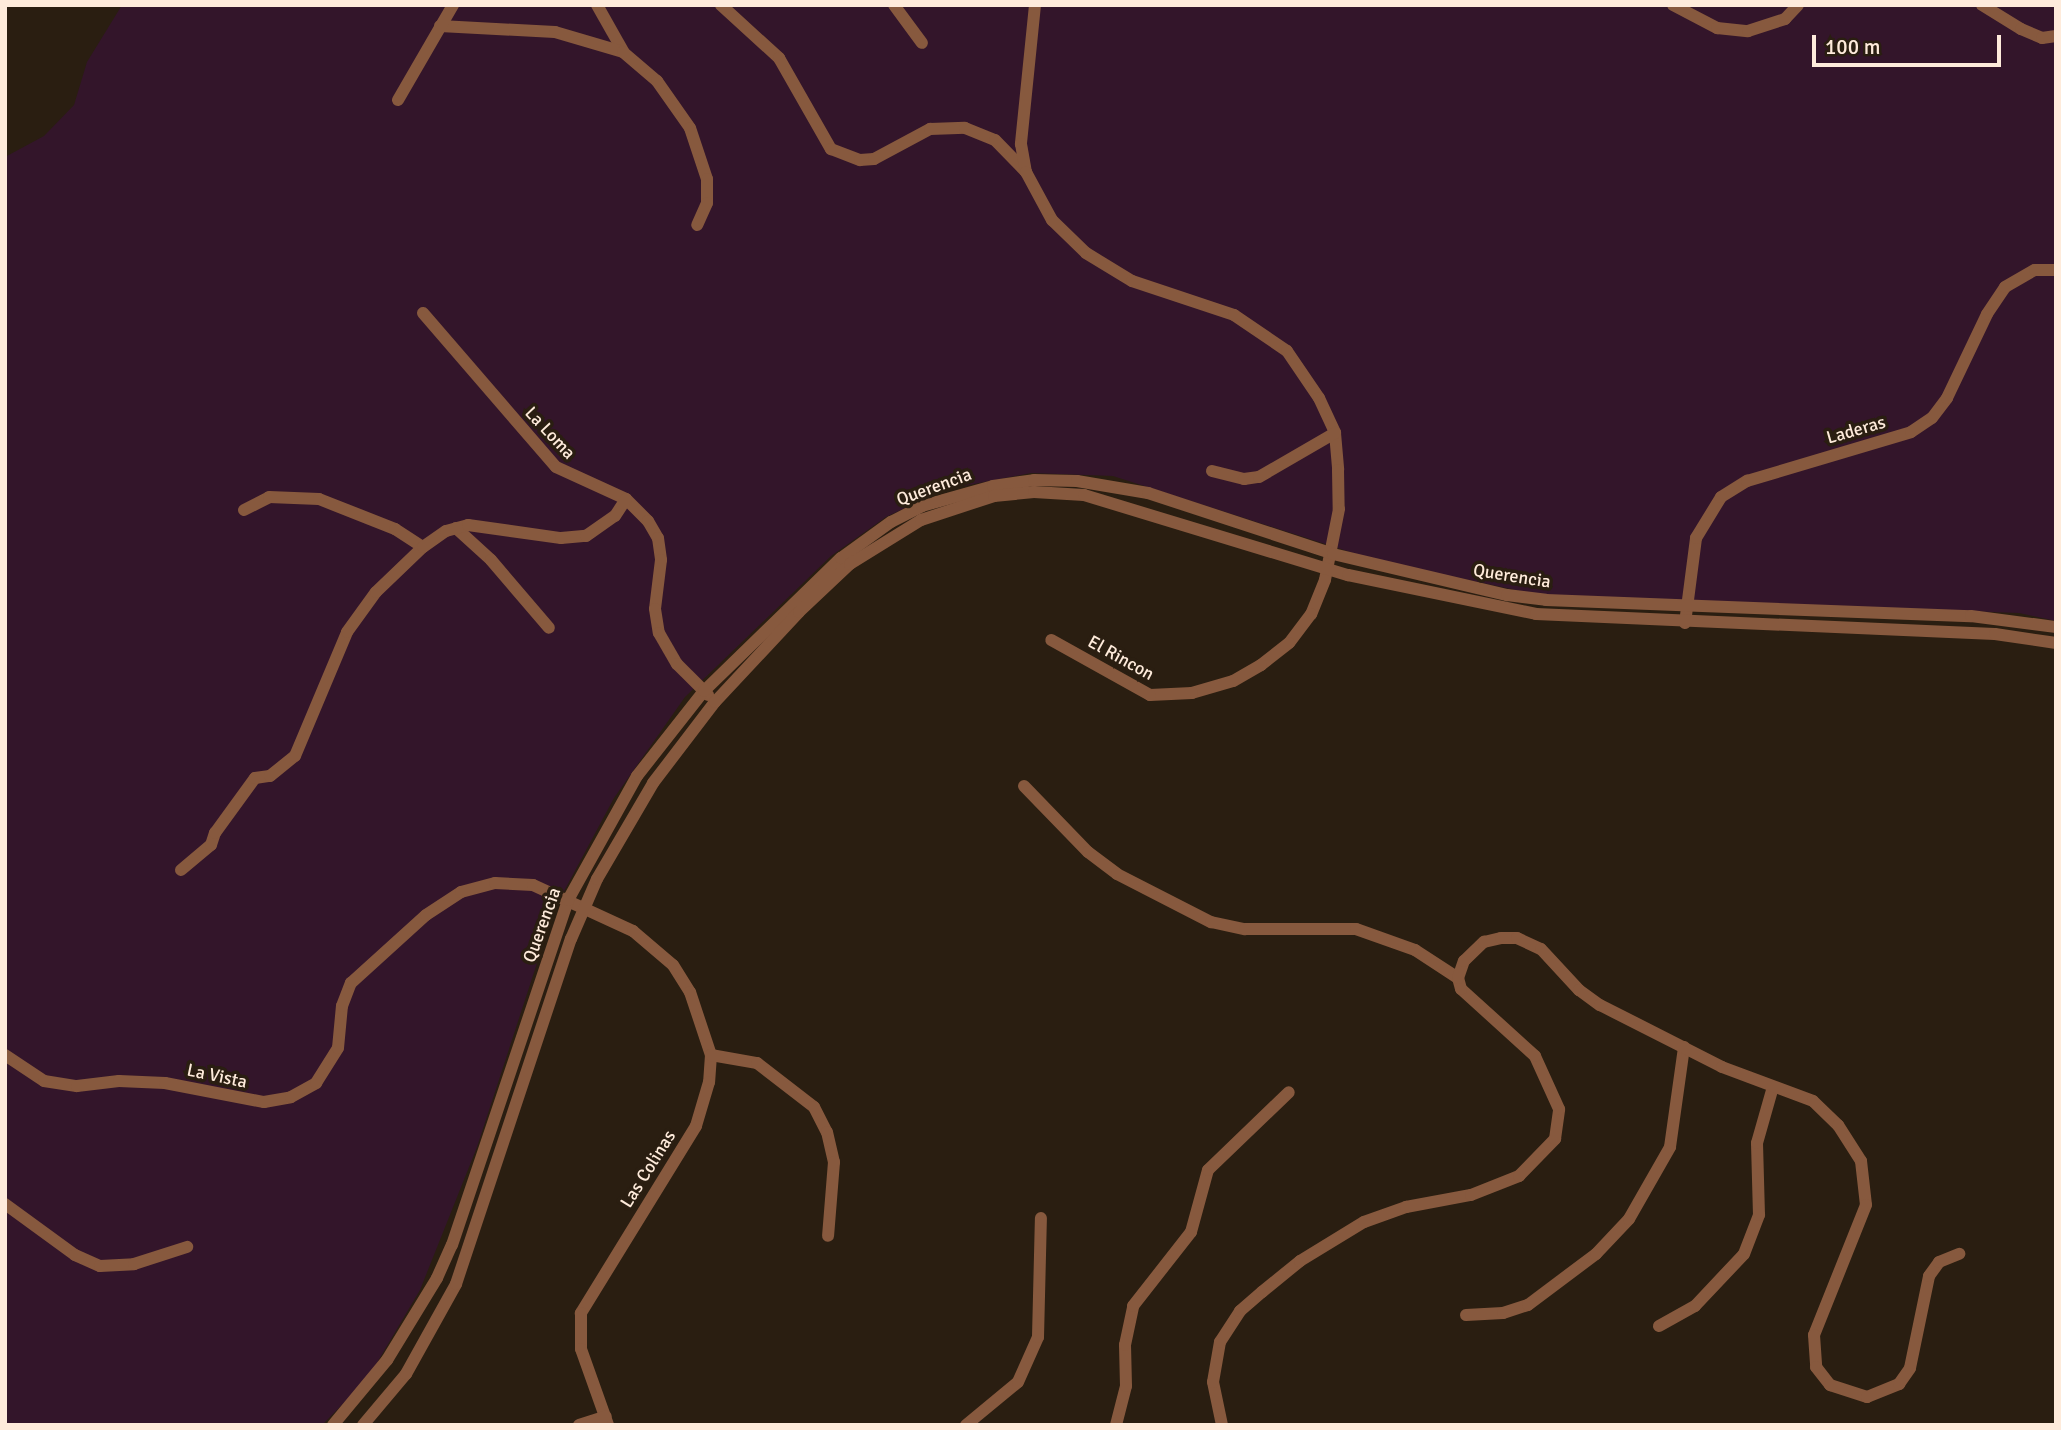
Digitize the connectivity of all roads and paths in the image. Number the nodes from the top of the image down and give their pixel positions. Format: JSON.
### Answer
{"nodes":[{"id":1,"x":453,"y":5,"type":"edge"},
{"id":2,"x":597,"y":5,"type":"edge"},
{"id":3,"x":721,"y":5,"type":"edge"},
{"id":4,"x":894,"y":5,"type":"edge"},
{"id":5,"x":1035,"y":5,"type":"edge"},
{"id":6,"x":1672,"y":5,"type":"edge"},
{"id":7,"x":1798,"y":5,"type":"edge"},
{"id":8,"x":1982,"y":5,"type":"edge"},
{"id":9,"x":440,"y":26,"type":"junction"},
{"id":10,"x":2056,"y":36,"type":"edge"},
{"id":11,"x":922,"y":43,"type":"dead end"},
{"id":12,"x":623,"y":51,"type":"junction"},
{"id":13,"x":398,"y":100,"type":"dead end"},
{"id":14,"x":1026,"y":172,"type":"junction"},
{"id":15,"x":697,"y":225,"type":"dead end"},
{"id":16,"x":2056,"y":270,"type":"edge"},
{"id":17,"x":422,"y":313,"type":"dead end"},
{"id":18,"x":1335,"y":433,"type":"junction"},
{"id":19,"x":1212,"y":471,"type":"dead end"},
{"id":20,"x":626,"y":499,"type":"junction"},
{"id":21,"x":244,"y":510,"type":"dead end"},
{"id":22,"x":456,"y":528,"type":"junction"},
{"id":23,"x":423,"y":547,"type":"junction"},
{"id":24,"x":1333,"y":554,"type":"junction"},
{"id":25,"x":1329,"y":569,"type":"junction"},
{"id":26,"x":1686,"y":603,"type":"junction"},
{"id":27,"x":1685,"y":623,"type":"junction"},
{"id":28,"x":2056,"y":627,"type":"edge"},
{"id":29,"x":548,"y":628,"type":"dead end"},
{"id":30,"x":1051,"y":639,"type":"dead end"},
{"id":31,"x":2056,"y":643,"type":"edge"},
{"id":32,"x":704,"y":691,"type":"junction"},
{"id":33,"x":715,"y":702,"type":"junction"},
{"id":34,"x":653,"y":783,"type":"junction"},
{"id":35,"x":1024,"y":786,"type":"dead end"},
{"id":36,"x":617,"y":807,"type":"junction"},
{"id":37,"x":181,"y":870,"type":"dead end"},
{"id":38,"x":568,"y":900,"type":"junction"},
{"id":39,"x":583,"y":908,"type":"junction"},
{"id":40,"x":1458,"y":978,"type":"junction"},
{"id":41,"x":1684,"y":1047,"type":"junction"},
{"id":42,"x":5,"y":1055,"type":"edge"},
{"id":43,"x":711,"y":1055,"type":"junction"},
{"id":44,"x":1773,"y":1087,"type":"junction"},
{"id":45,"x":1289,"y":1091,"type":"dead end"},
{"id":46,"x":488,"y":1142,"type":"junction"},
{"id":47,"x":501,"y":1147,"type":"junction"},
{"id":48,"x":5,"y":1204,"type":"edge"},
{"id":49,"x":1041,"y":1218,"type":"dead end"},
{"id":50,"x":828,"y":1236,"type":"dead end"},
{"id":51,"x":187,"y":1247,"type":"dead end"},
{"id":52,"x":1959,"y":1254,"type":"dead end"},
{"id":53,"x":1466,"y":1315,"type":"dead end"},
{"id":54,"x":1658,"y":1326,"type":"dead end"},
{"id":55,"x":607,"y":1420,"type":"edge"},
{"id":56,"x":333,"y":1425,"type":"edge"},
{"id":57,"x":363,"y":1425,"type":"edge"},
{"id":58,"x":579,"y":1425,"type":"edge"},
{"id":59,"x":966,"y":1425,"type":"edge"},
{"id":60,"x":1116,"y":1425,"type":"edge"},
{"id":61,"x":1222,"y":1425,"type":"edge"}],
"edges":[{"from":1,"to":9,"type":"street"},
{"from":2,"to":12,"type":"street"},
{"from":3,"to":14,"type":"street"},
{"from":4,"to":11,"type":"street"},
{"from":5,"to":14,"type":"street"},
{"from":6,"to":7,"type":"street"},
{"from":8,"to":10,"type":"street"},
{"from":9,"to":12,"type":"street"},
{"from":9,"to":13,"type":"street"},
{"from":12,"to":15,"type":"street"},
{"from":14,"to":18,"type":"street"},
{"from":16,"to":26,"type":"street","name":"Laderas"},
{"from":17,"to":20,"type":"street","name":"La Loma"},
{"from":18,"to":19,"type":"street"},
{"from":18,"to":24,"type":"street","name":"El Rincon"},
{"from":20,"to":22,"type":"street"},
{"from":20,"to":32,"type":"street","name":"La Loma"},
{"from":21,"to":23,"type":"street"},
{"from":22,"to":23,"type":"street"},
{"from":22,"to":29,"type":"street"},
{"from":23,"to":37,"type":"street"},
{"from":24,"to":25,"type":"street","name":"El Rincon"},
{"from":24,"to":26,"type":"street","name":"Querencia"},
{"from":24,"to":32,"type":"street","name":"Querencia"},
{"from":25,"to":27,"type":"street","name":"Querencia"},
{"from":25,"to":30,"type":"street","name":"El Rincon"},
{"from":25,"to":33,"type":"street","name":"Querencia"},
{"from":26,"to":27,"type":"street","name":"Laderas"},
{"from":26,"to":28,"type":"street","name":"Querencia"},
{"from":27,"to":31,"type":"street","name":"Querencia"},
{"from":32,"to":33,"type":"street","name":"La Loma"},
{"from":32,"to":34,"type":"street"},
{"from":32,"to":36,"type":"street","name":"Querencia"},
{"from":33,"to":34,"type":"street","name":"Querencia"},
{"from":34,"to":39,"type":"street","name":"Querencia"},
{"from":35,"to":40,"type":"street"},
{"from":36,"to":38,"type":"street","name":"Querencia"},
{"from":36,"to":39,"type":"street"},
{"from":38,"to":39,"type":"street","name":"Las Colinas"},
{"from":38,"to":42,"type":"street","name":"La Vista"},
{"from":38,"to":46,"type":"street","name":"Querencia"},
{"from":39,"to":43,"type":"street","name":"Las Colinas"},
{"from":39,"to":47,"type":"street","name":"Querencia"},
{"from":40,"to":41,"type":"street"},
{"from":40,"to":61,"type":"street"},
{"from":41,"to":44,"type":"street"},
{"from":41,"to":53,"type":"street"},
{"from":43,"to":50,"type":"street"},
{"from":43,"to":55,"type":"street","name":"Las Colinas"},
{"from":44,"to":52,"type":"street"},
{"from":44,"to":54,"type":"street"},
{"from":45,"to":60,"type":"street"},
{"from":46,"to":47,"type":"street"},
{"from":46,"to":56,"type":"street","name":"Querencia"},
{"from":47,"to":57,"type":"street","name":"Querencia"},
{"from":48,"to":51,"type":"street"},
{"from":49,"to":59,"type":"street"},
{"from":55,"to":58,"type":"street"}]}
